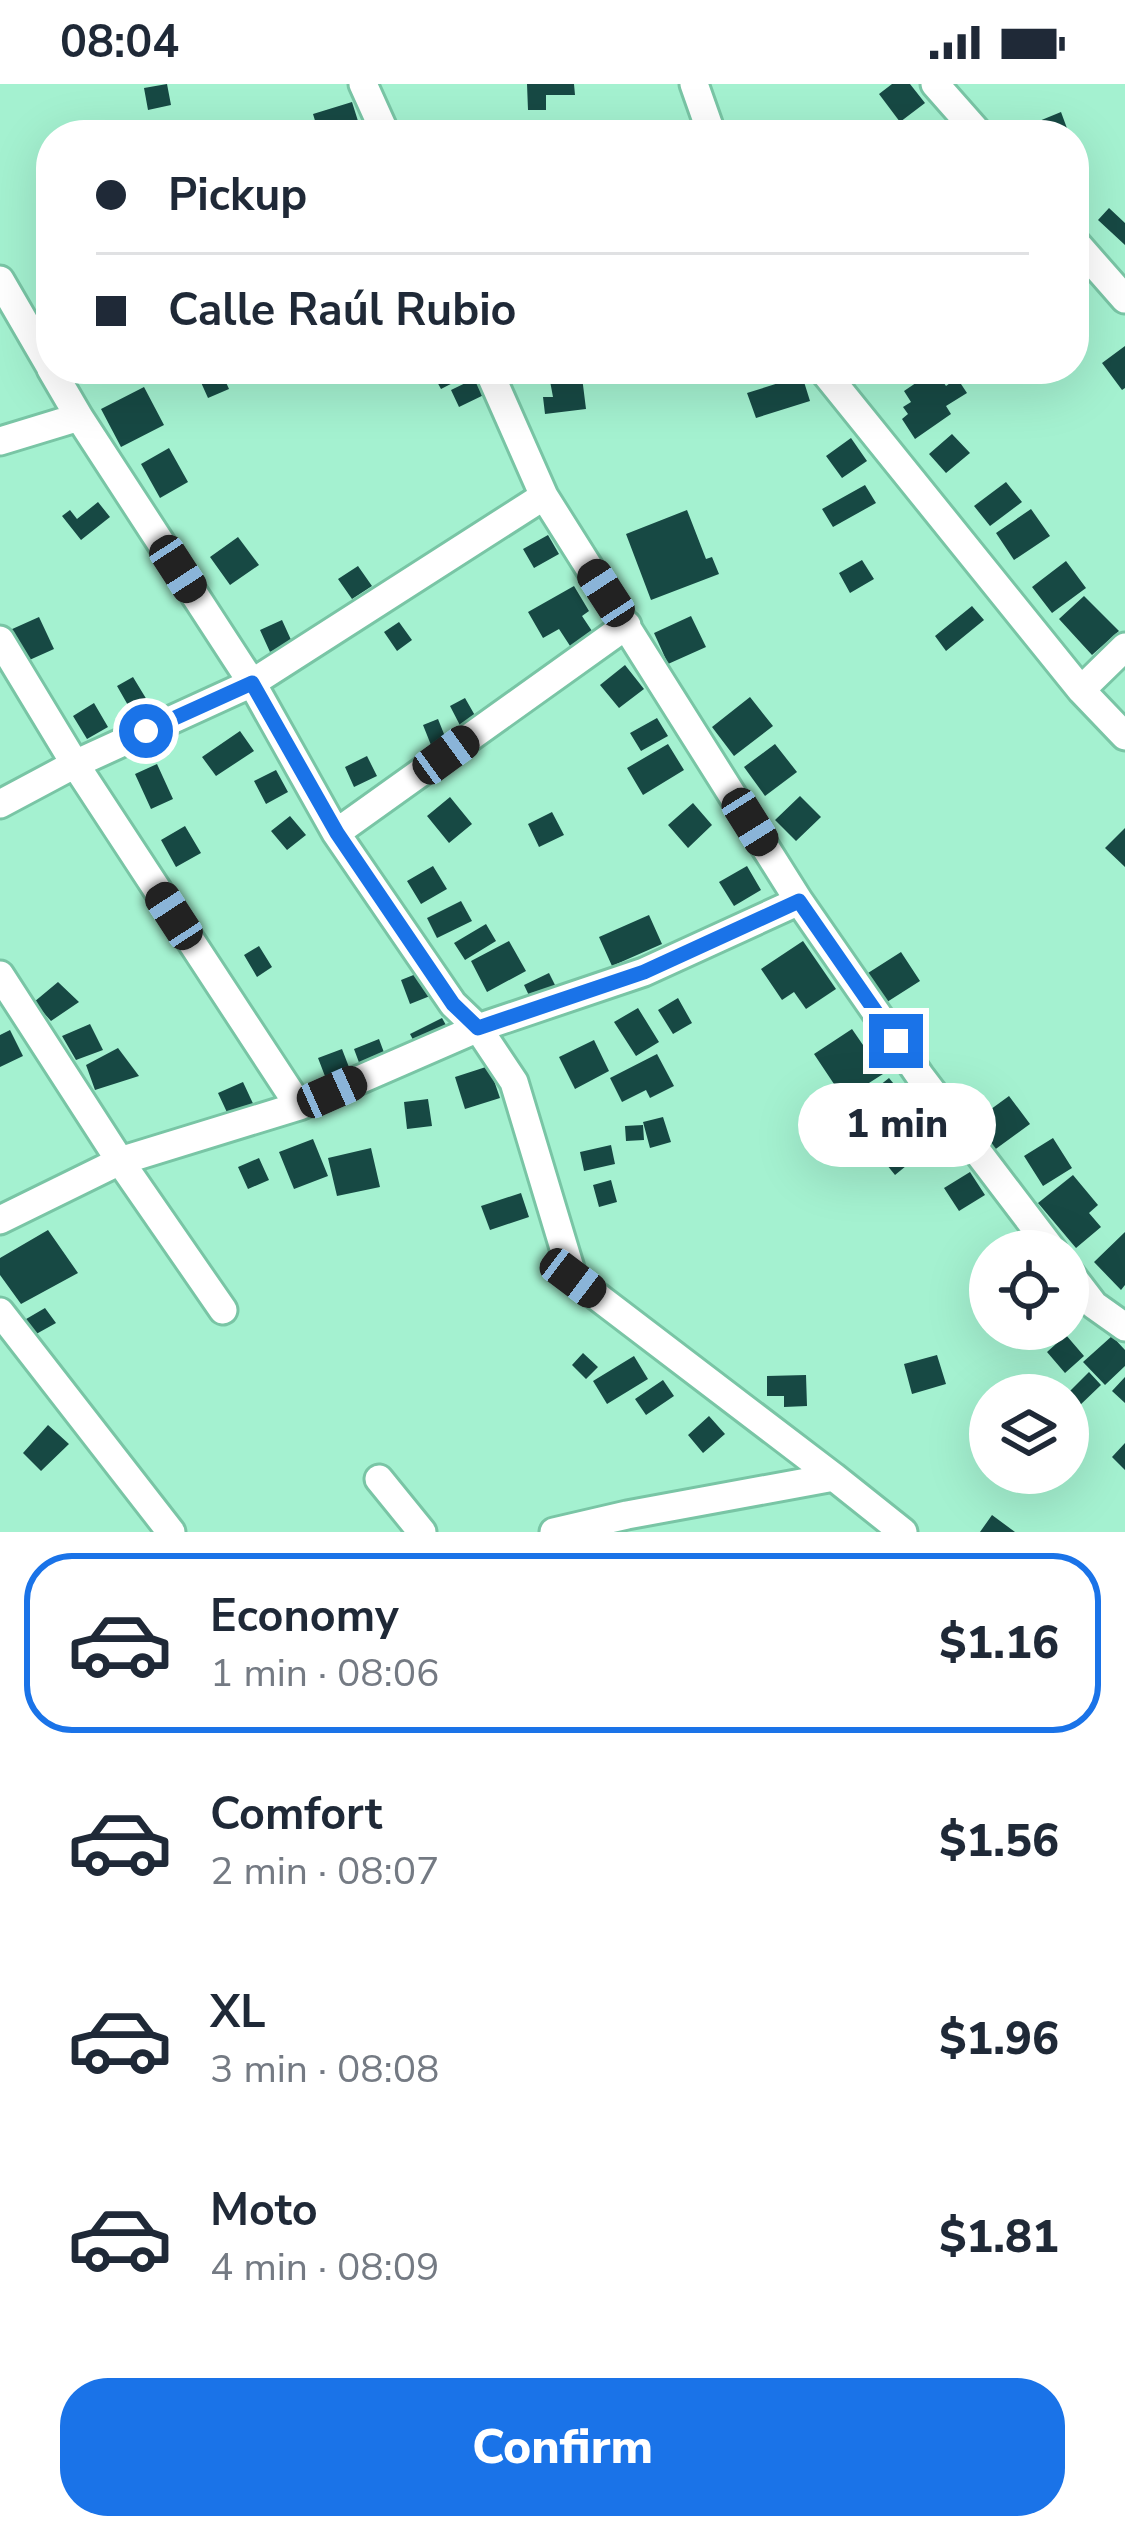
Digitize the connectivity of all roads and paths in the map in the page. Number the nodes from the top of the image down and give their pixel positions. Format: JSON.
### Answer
{"nodes":[{"id":1,"x":363,"y":84,"type":"edge"},
{"id":2,"x":694,"y":84,"type":"edge"},
{"id":3,"x":935,"y":84,"type":"edge"},
{"id":4,"x":379,"y":120,"type":"edge"},
{"id":5,"x":707,"y":120,"type":"edge"},
{"id":6,"x":967,"y":120,"type":"edge"},
{"id":7,"x":1089,"y":258,"type":"edge"},
{"id":8,"x":0,"y":280,"type":"edge"},
{"id":9,"x":1125,"y":298,"type":"edge"},
{"id":10,"x":36,"y":343,"type":"edge"},
{"id":11,"x":60,"y":384,"type":"edge"},
{"id":12,"x":495,"y":384,"type":"edge"},
{"id":13,"x":834,"y":384,"type":"edge"},
{"id":14,"x":79,"y":417,"type":"junction"},
{"id":15,"x":0,"y":441,"type":"edge"},
{"id":16,"x":544,"y":496,"type":"junction"},
{"id":17,"x":627,"y":625,"type":"junction"},
{"id":18,"x":0,"y":640,"type":"edge"},
{"id":19,"x":1125,"y":646,"type":"edge"},
{"id":20,"x":252,"y":683,"type":"junction"},
{"id":21,"x":1081,"y":690,"type":"junction"},
{"id":22,"x":1125,"y":736,"type":"edge"},
{"id":23,"x":75,"y":764,"type":"junction"},
{"id":24,"x":0,"y":804,"type":"edge"},
{"id":25,"x":337,"y":833,"type":"junction"},
{"id":26,"x":799,"y":901,"type":"junction"},
{"id":27,"x":0,"y":975,"type":"edge"},
{"id":28,"x":478,"y":1028,"type":"junction"},
{"id":29,"x":299,"y":1106,"type":"junction"},
{"id":30,"x":120,"y":1161,"type":"junction"},
{"id":31,"x":0,"y":1220,"type":"edge"},
{"id":32,"x":1037,"y":1230,"type":"edge"},
{"id":33,"x":1089,"y":1298,"type":"edge"},
{"id":34,"x":223,"y":1310,"type":"dead end"},
{"id":35,"x":0,"y":1312,"type":"edge"},
{"id":36,"x":1125,"y":1327,"type":"edge"},
{"id":37,"x":834,"y":1477,"type":"junction"},
{"id":38,"x":379,"y":1479,"type":"dead end"},
{"id":39,"x":623,"y":1523,"type":"edge"},
{"id":40,"x":897,"y":1530,"type":"edge"},
{"id":41,"x":172,"y":1532,"type":"edge"},
{"id":42,"x":422,"y":1532,"type":"edge"},
{"id":43,"x":554,"y":1532,"type":"edge"}],
"edges":[{"from":1,"to":4,"type":"street"},
{"from":2,"to":5,"type":"street"},
{"from":3,"to":6,"type":"street"},
{"from":7,"to":9,"type":"street"},
{"from":8,"to":10,"type":"street"},
{"from":11,"to":14,"type":"street"},
{"from":12,"to":16,"type":"street"},
{"from":13,"to":21,"type":"street"},
{"from":14,"to":15,"type":"street"},
{"from":14,"to":20,"type":"street"},
{"from":16,"to":17,"type":"street"},
{"from":16,"to":20,"type":"street"},
{"from":17,"to":25,"type":"street"},
{"from":17,"to":26,"type":"street"},
{"from":18,"to":23,"type":"street"},
{"from":19,"to":21,"type":"street"},
{"from":20,"to":23,"type":"street"},
{"from":20,"to":25,"type":"street"},
{"from":21,"to":22,"type":"street"},
{"from":23,"to":24,"type":"street"},
{"from":23,"to":29,"type":"street"},
{"from":25,"to":28,"type":"street"},
{"from":26,"to":28,"type":"street"},
{"from":26,"to":32,"type":"street"},
{"from":27,"to":30,"type":"street"},
{"from":28,"to":29,"type":"street"},
{"from":28,"to":37,"type":"street"},
{"from":29,"to":30,"type":"street"},
{"from":30,"to":31,"type":"street"},
{"from":30,"to":34,"type":"street"},
{"from":33,"to":36,"type":"street"},
{"from":35,"to":41,"type":"street"},
{"from":37,"to":39,"type":"street"},
{"from":37,"to":40,"type":"street"},
{"from":38,"to":42,"type":"street"},
{"from":39,"to":43,"type":"street"}]}
